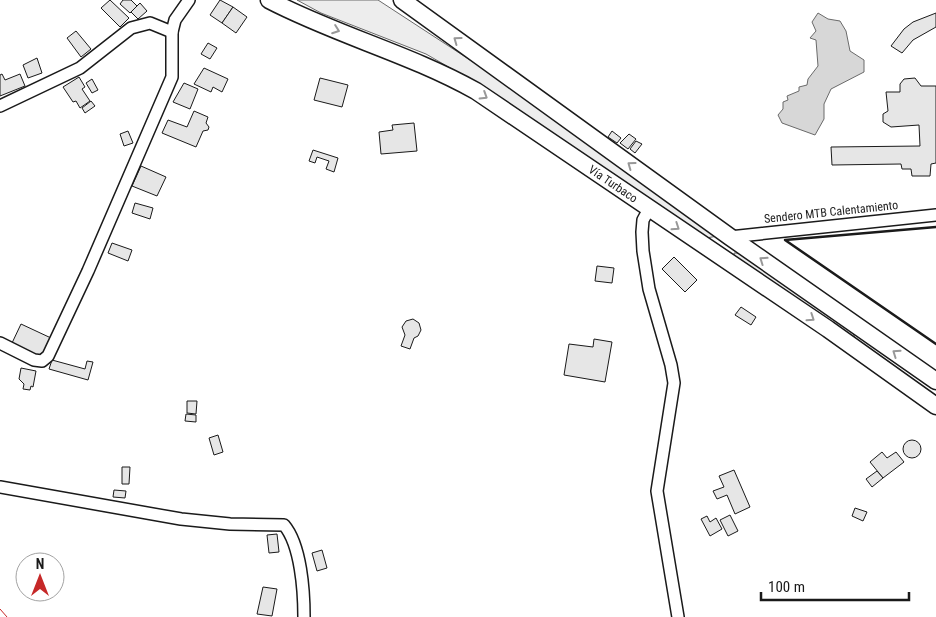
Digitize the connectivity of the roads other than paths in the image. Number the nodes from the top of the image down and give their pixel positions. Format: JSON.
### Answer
{"nodes":[{"id":1,"x":189,"y":0,"type":"edge"},
{"id":2,"x":269,"y":0,"type":"edge"},
{"id":3,"x":390,"y":0,"type":"edge"},
{"id":4,"x":402,"y":0,"type":"edge"},
{"id":5,"x":288,"y":6,"type":"edge"},
{"id":6,"x":422,"y":15,"type":"junction"},
{"id":7,"x":172,"y":32,"type":"junction"},
{"id":8,"x":0,"y":106,"type":"edge"},
{"id":9,"x":649,"y":209,"type":"junction"},
{"id":10,"x":936,"y":215,"type":"edge"},
{"id":11,"x":730,"y":237,"type":"junction"},
{"id":12,"x":0,"y":343,"type":"edge"},
{"id":13,"x":936,"y":382,"type":"edge"},
{"id":14,"x":936,"y":406,"type":"edge"},
{"id":15,"x":0,"y":487,"type":"edge"},
{"id":16,"x":304,"y":617,"type":"edge"},
{"id":17,"x":678,"y":617,"type":"edge"}],
"edges":[{"from":1,"to":7,"type":"street"},
{"from":2,"to":5,"type":"highway","name":"Vía Turbaco"},
{"from":3,"to":6,"type":"highway"},
{"from":4,"to":6,"type":"highway","name":"Vía Turbaco"},
{"from":5,"to":9,"type":"highway","name":"Vía Turbaco","one_way":true},
{"from":11,"to":6,"type":"highway","name":"Vía Turbaco","one_way":true},
{"from":7,"to":8,"type":"street"},
{"from":7,"to":12,"type":"street"},
{"from":9,"to":14,"type":"highway","name":"Vía Turbaco","one_way":true},
{"from":9,"to":17,"type":"street"},
{"from":10,"to":11,"type":"street","name":"Sendero MTB Calentamiento"},
{"from":13,"to":11,"type":"highway","name":"Vía Turbaco","one_way":true},
{"from":15,"to":16,"type":"street"}]}
